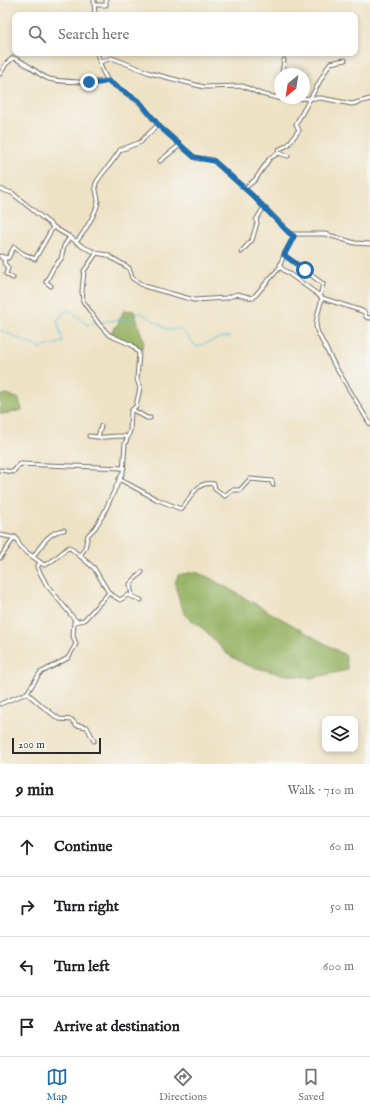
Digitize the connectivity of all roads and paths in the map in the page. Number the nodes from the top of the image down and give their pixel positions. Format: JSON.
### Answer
{"nodes":[{"id":1,"x":94,"y":0,"type":"edge"},
{"id":2,"x":106,"y":0,"type":"edge"},
{"id":3,"x":94,"y":5,"type":"junction"},
{"id":4,"x":95,"y":12,"type":"edge"},
{"id":5,"x":97,"y":56,"type":"edge"},
{"id":6,"x":284,"y":60,"type":"dead end"},
{"id":7,"x":345,"y":60,"type":"dead end"},
{"id":8,"x":100,"y":62,"type":"junction"},
{"id":9,"x":283,"y":68,"type":"edge"},
{"id":10,"x":0,"y":74,"type":"edge"},
{"id":11,"x":108,"y":81,"type":"junction"},
{"id":12,"x":274,"y":97,"type":"edge"},
{"id":13,"x":310,"y":97,"type":"edge"},
{"id":14,"x":310,"y":100,"type":"edge"},
{"id":15,"x":370,"y":100,"type":"edge"},
{"id":16,"x":306,"y":104,"type":"edge"},
{"id":17,"x":158,"y":125,"type":"junction"},
{"id":18,"x":180,"y":145,"type":"junction"},
{"id":19,"x":279,"y":153,"type":"junction"},
{"id":20,"x":288,"y":156,"type":"dead end"},
{"id":21,"x":160,"y":161,"type":"dead end"},
{"id":22,"x":245,"y":188,"type":"junction"},
{"id":23,"x":0,"y":189,"type":"edge"},
{"id":24,"x":264,"y":207,"type":"junction"},
{"id":25,"x":53,"y":227,"type":"junction"},
{"id":26,"x":294,"y":236,"type":"junction"},
{"id":27,"x":70,"y":237,"type":"junction"},
{"id":28,"x":370,"y":239,"type":"edge"},
{"id":29,"x":76,"y":242,"type":"junction"},
{"id":30,"x":369,"y":244,"type":"edge"},
{"id":31,"x":241,"y":252,"type":"dead end"},
{"id":32,"x":96,"y":253,"type":"junction"},
{"id":33,"x":284,"y":255,"type":"junction"},
{"id":34,"x":0,"y":257,"type":"edge"},
{"id":35,"x":280,"y":266,"type":"junction"},
{"id":36,"x":13,"y":278,"type":"dead end"},
{"id":37,"x":51,"y":286,"type":"dead end"},
{"id":38,"x":321,"y":297,"type":"junction"},
{"id":39,"x":370,"y":318,"type":"edge"},
{"id":40,"x":133,"y":410,"type":"junction"},
{"id":41,"x":150,"y":418,"type":"dead end"},
{"id":42,"x":370,"y":424,"type":"edge"},
{"id":43,"x":101,"y":426,"type":"dead end"},
{"id":44,"x":89,"y":436,"type":"dead end"},
{"id":45,"x":98,"y":437,"type":"junction"},
{"id":46,"x":128,"y":437,"type":"junction"},
{"id":47,"x":124,"y":468,"type":"junction"},
{"id":48,"x":0,"y":470,"type":"edge"},
{"id":49,"x":119,"y":479,"type":"junction"},
{"id":50,"x":273,"y":485,"type":"dead end"},
{"id":51,"x":64,"y":530,"type":"dead end"},
{"id":52,"x":0,"y":535,"type":"edge"},
{"id":53,"x":15,"y":537,"type":"junction"},
{"id":54,"x":80,"y":556,"type":"junction"},
{"id":55,"x":33,"y":557,"type":"junction"},
{"id":56,"x":0,"y":558,"type":"edge"},
{"id":57,"x":40,"y":563,"type":"junction"},
{"id":58,"x":142,"y":572,"type":"dead end"},
{"id":59,"x":109,"y":593,"type":"junction"},
{"id":60,"x":132,"y":596,"type":"junction"},
{"id":61,"x":141,"y":600,"type":"dead end"},
{"id":62,"x":76,"y":621,"type":"junction"},
{"id":63,"x":27,"y":693,"type":"junction"},
{"id":64,"x":0,"y":704,"type":"edge"},
{"id":65,"x":94,"y":741,"type":"dead end"}],
"edges":[{"from":1,"to":3,"type":"street"},
{"from":2,"to":3,"type":"street"},
{"from":3,"to":4,"type":"street"},
{"from":5,"to":8,"type":"street"},
{"from":6,"to":9,"type":"street"},
{"from":7,"to":13,"type":"street"},
{"from":8,"to":11,"type":"street"},
{"from":8,"to":12,"type":"street"},
{"from":10,"to":11,"type":"street"},
{"from":11,"to":17,"type":"street"},
{"from":14,"to":15,"type":"street"},
{"from":16,"to":19,"type":"street"},
{"from":17,"to":18,"type":"street"},
{"from":17,"to":29,"type":"street"},
{"from":18,"to":21,"type":"street"},
{"from":18,"to":22,"type":"street"},
{"from":19,"to":20,"type":"street"},
{"from":19,"to":22,"type":"street"},
{"from":22,"to":24,"type":"street"},
{"from":23,"to":25,"type":"street"},
{"from":24,"to":26,"type":"street"},
{"from":24,"to":31,"type":"street"},
{"from":25,"to":27,"type":"street"},
{"from":25,"to":34,"type":"street"},
{"from":26,"to":30,"type":"street"},
{"from":26,"to":33,"type":"street"},
{"from":27,"to":29,"type":"street"},
{"from":27,"to":37,"type":"street"},
{"from":28,"to":30,"type":"street"},
{"from":29,"to":32,"type":"street"},
{"from":32,"to":35,"type":"street"},
{"from":32,"to":40,"type":"street"},
{"from":33,"to":35,"type":"street"},
{"from":33,"to":38,"type":"street"},
{"from":34,"to":36,"type":"street"},
{"from":35,"to":38,"type":"street"},
{"from":38,"to":39,"type":"street"},
{"from":38,"to":42,"type":"street"},
{"from":40,"to":41,"type":"street"},
{"from":40,"to":46,"type":"street"},
{"from":43,"to":45,"type":"street"},
{"from":44,"to":45,"type":"street"},
{"from":45,"to":46,"type":"street"},
{"from":46,"to":47,"type":"street"},
{"from":47,"to":48,"type":"street"},
{"from":47,"to":49,"type":"street"},
{"from":49,"to":50,"type":"street"},
{"from":49,"to":54,"type":"street"},
{"from":51,"to":55,"type":"street"},
{"from":52,"to":53,"type":"street"},
{"from":53,"to":55,"type":"street"},
{"from":53,"to":56,"type":"street"},
{"from":54,"to":57,"type":"street"},
{"from":54,"to":59,"type":"street"},
{"from":55,"to":57,"type":"street"},
{"from":57,"to":62,"type":"street"},
{"from":58,"to":60,"type":"street"},
{"from":59,"to":60,"type":"street"},
{"from":59,"to":62,"type":"street"},
{"from":60,"to":61,"type":"street"},
{"from":62,"to":63,"type":"street"},
{"from":63,"to":64,"type":"street"},
{"from":63,"to":65,"type":"street"}]}
